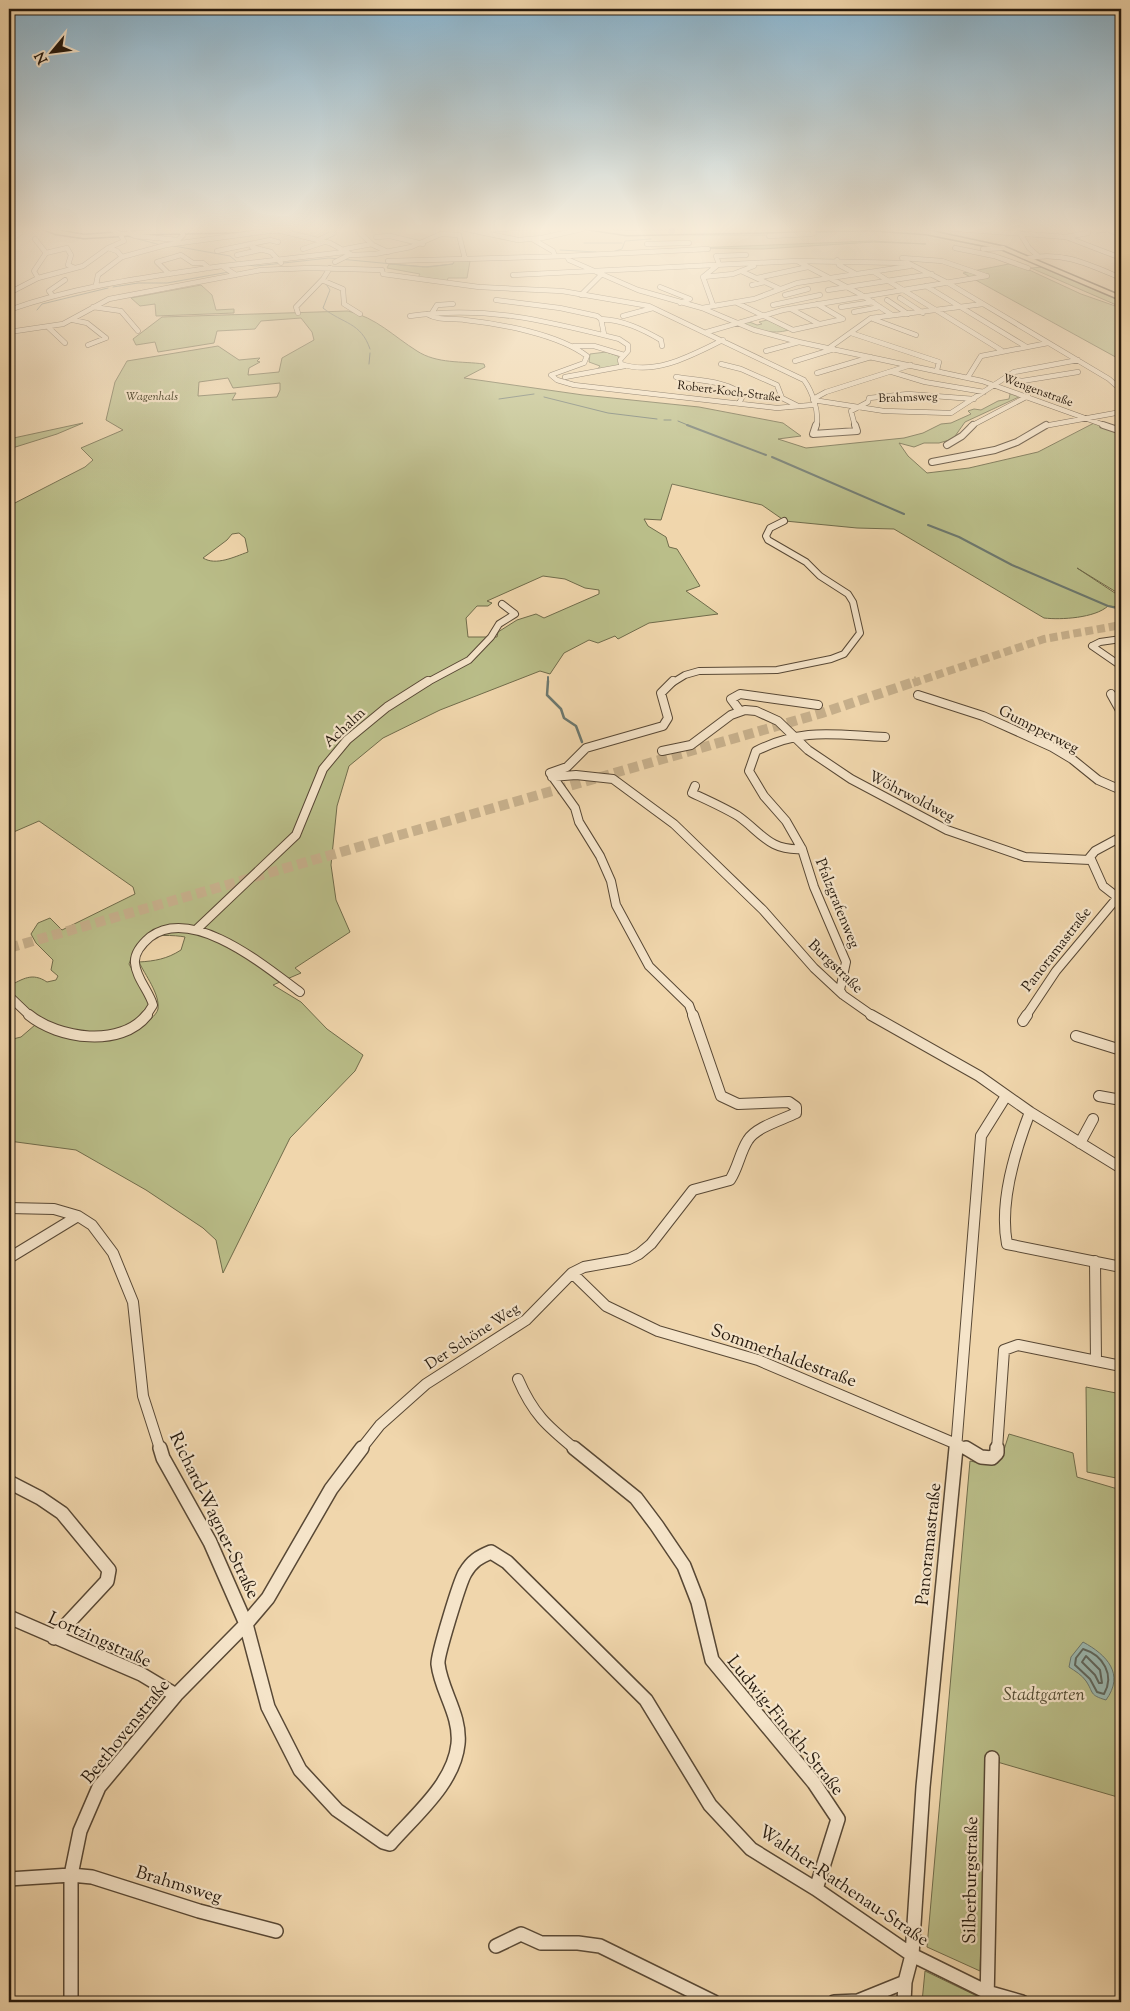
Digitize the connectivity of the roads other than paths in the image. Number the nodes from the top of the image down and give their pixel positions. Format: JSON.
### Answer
{"nodes":[{"id":1,"x":71,"y":321,"type":"edge"},
{"id":2,"x":77,"y":321,"type":"edge"},
{"id":3,"x":130,"y":321,"type":"edge"},
{"id":4,"x":456,"y":321,"type":"edge"},
{"id":5,"x":543,"y":321,"type":"edge"},
{"id":6,"x":600,"y":321,"type":"edge"},
{"id":7,"x":622,"y":321,"type":"edge"},
{"id":8,"x":682,"y":321,"type":"edge"},
{"id":9,"x":731,"y":321,"type":"edge"},
{"id":10,"x":744,"y":321,"type":"edge"},
{"id":11,"x":773,"y":321,"type":"edge"},
{"id":12,"x":813,"y":321,"type":"edge"},
{"id":13,"x":834,"y":321,"type":"edge"},
{"id":14,"x":863,"y":321,"type":"edge"},
{"id":15,"x":879,"y":321,"type":"edge"},
{"id":16,"x":954,"y":321,"type":"edge"},
{"id":17,"x":983,"y":321,"type":"edge"},
{"id":18,"x":1012,"y":321,"type":"edge"},
{"id":19,"x":736,"y":323,"type":"junction"},
{"id":20,"x":819,"y":324,"type":"junction"},
{"id":21,"x":21,"y":325,"type":"dead end"},
{"id":22,"x":48,"y":327,"type":"junction"},
{"id":23,"x":26,"y":329,"type":"junction"},
{"id":24,"x":138,"y":330,"type":"dead end"},
{"id":25,"x":9,"y":332,"type":"edge"},
{"id":26,"x":707,"y":332,"type":"junction"},
{"id":27,"x":851,"y":333,"type":"junction"},
{"id":28,"x":604,"y":334,"type":"junction"},
{"id":29,"x":916,"y":334,"type":"dead end"},
{"id":30,"x":723,"y":340,"type":"junction"},
{"id":31,"x":65,"y":342,"type":"dead end"},
{"id":32,"x":799,"y":342,"type":"junction"},
{"id":33,"x":1048,"y":342,"type":"junction"},
{"id":34,"x":88,"y":345,"type":"dead end"},
{"id":35,"x":574,"y":346,"type":"junction"},
{"id":36,"x":662,"y":346,"type":"dead end"},
{"id":37,"x":1025,"y":346,"type":"junction"},
{"id":38,"x":832,"y":349,"type":"junction"},
{"id":39,"x":1000,"y":350,"type":"junction"},
{"id":40,"x":766,"y":351,"type":"dead end"},
{"id":41,"x":624,"y":356,"type":"junction"},
{"id":42,"x":872,"y":357,"type":"junction"},
{"id":43,"x":1078,"y":360,"type":"junction"},
{"id":44,"x":765,"y":361,"type":"junction"},
{"id":45,"x":795,"y":361,"type":"dead end"},
{"id":46,"x":721,"y":364,"type":"dead end"},
{"id":47,"x":911,"y":365,"type":"junction"},
{"id":48,"x":625,"y":366,"type":"junction"},
{"id":49,"x":937,"y":370,"type":"junction"},
{"id":50,"x":892,"y":372,"type":"junction"},
{"id":51,"x":1078,"y":372,"type":"dead end"},
{"id":52,"x":751,"y":373,"type":"junction"},
{"id":53,"x":817,"y":373,"type":"dead end"},
{"id":54,"x":565,"y":376,"type":"dead end"},
{"id":55,"x":676,"y":377,"type":"dead end"},
{"id":56,"x":968,"y":377,"type":"junction"},
{"id":57,"x":1006,"y":378,"type":"junction"},
{"id":58,"x":615,"y":381,"type":"dead end"},
{"id":59,"x":648,"y":383,"type":"dead end"},
{"id":60,"x":996,"y":385,"type":"junction"},
{"id":61,"x":611,"y":388,"type":"junction"},
{"id":62,"x":1121,"y":390,"type":"edge"},
{"id":63,"x":644,"y":391,"type":"junction"},
{"id":64,"x":984,"y":392,"type":"junction"},
{"id":65,"x":1028,"y":396,"type":"junction"},
{"id":66,"x":974,"y":399,"type":"junction"},
{"id":67,"x":812,"y":402,"type":"junction"},
{"id":68,"x":739,"y":403,"type":"junction"},
{"id":69,"x":801,"y":407,"type":"junction"},
{"id":70,"x":855,"y":408,"type":"junction"},
{"id":71,"x":1121,"y":412,"type":"edge"},
{"id":72,"x":1086,"y":418,"type":"junction"},
{"id":73,"x":1121,"y":431,"type":"edge"},
{"id":74,"x":947,"y":445,"type":"dead end"},
{"id":75,"x":932,"y":462,"type":"dead end"},
{"id":76,"x":784,"y":521,"type":"dead end"},
{"id":77,"x":502,"y":604,"type":"dead end"},
{"id":78,"x":1121,"y":639,"type":"edge"},
{"id":79,"x":1121,"y":666,"type":"edge"},
{"id":80,"x":1111,"y":694,"type":"dead end"},
{"id":81,"x":918,"y":695,"type":"dead end"},
{"id":82,"x":818,"y":705,"type":"dead end"},
{"id":83,"x":1110,"y":710,"type":"dead end"},
{"id":84,"x":740,"y":711,"type":"junction"},
{"id":85,"x":1121,"y":711,"type":"edge"},
{"id":86,"x":793,"y":735,"type":"junction"},
{"id":87,"x":885,"y":737,"type":"dead end"},
{"id":88,"x":662,"y":751,"type":"dead end"},
{"id":89,"x":552,"y":777,"type":"junction"},
{"id":90,"x":695,"y":786,"type":"dead end"},
{"id":91,"x":1121,"y":790,"type":"edge"},
{"id":92,"x":1121,"y":837,"type":"edge"},
{"id":93,"x":802,"y":849,"type":"junction"},
{"id":94,"x":1090,"y":860,"type":"junction"},
{"id":95,"x":1119,"y":899,"type":"edge"},
{"id":96,"x":197,"y":929,"type":"junction"},
{"id":97,"x":300,"y":992,"type":"dead end"},
{"id":98,"x":843,"y":995,"type":"junction"},
{"id":99,"x":9,"y":996,"type":"edge"},
{"id":100,"x":1023,"y":1021,"type":"dead end"},
{"id":101,"x":1076,"y":1036,"type":"dead end"},
{"id":102,"x":1121,"y":1050,"type":"edge"},
{"id":103,"x":1006,"y":1096,"type":"junction"},
{"id":104,"x":1099,"y":1096,"type":"dead end"},
{"id":105,"x":1121,"y":1100,"type":"edge"},
{"id":106,"x":1030,"y":1112,"type":"junction"},
{"id":107,"x":1093,"y":1119,"type":"dead end"},
{"id":108,"x":1080,"y":1143,"type":"junction"},
{"id":109,"x":1121,"y":1168,"type":"edge"},
{"id":110,"x":9,"y":1208,"type":"edge"},
{"id":111,"x":78,"y":1216,"type":"junction"},
{"id":112,"x":9,"y":1258,"type":"edge"},
{"id":113,"x":1095,"y":1262,"type":"junction"},
{"id":114,"x":1121,"y":1266,"type":"edge"},
{"id":115,"x":572,"y":1273,"type":"junction"},
{"id":116,"x":1010,"y":1347,"type":"joint"},
{"id":117,"x":1096,"y":1361,"type":"junction"},
{"id":118,"x":1121,"y":1366,"type":"edge"},
{"id":119,"x":518,"y":1379,"type":"dead end"},
{"id":120,"x":957,"y":1443,"type":"junction"},
{"id":121,"x":9,"y":1482,"type":"edge"},
{"id":122,"x":9,"y":1617,"type":"edge"},
{"id":123,"x":246,"y":1624,"type":"junction"},
{"id":124,"x":54,"y":1638,"type":"junction"},
{"id":125,"x":176,"y":1695,"type":"junction"},
{"id":126,"x":992,"y":1758,"type":"dead end"},
{"id":127,"x":383,"y":1842,"type":"joint"},
{"id":128,"x":71,"y":1875,"type":"junction"},
{"id":129,"x":9,"y":1879,"type":"edge"},
{"id":130,"x":816,"y":1889,"type":"junction"},
{"id":131,"x":276,"y":1931,"type":"dead end"},
{"id":132,"x":496,"y":1946,"type":"dead end"},
{"id":133,"x":912,"y":1955,"type":"junction"},
{"id":134,"x":905,"y":1982,"type":"junction"},
{"id":135,"x":987,"y":1997,"type":"edge"},
{"id":136,"x":71,"y":2002,"type":"edge"},
{"id":137,"x":714,"y":2002,"type":"edge"},
{"id":138,"x":834,"y":2002,"type":"edge"},
{"id":139,"x":904,"y":2002,"type":"edge"},
{"id":140,"x":1022,"y":2002,"type":"edge"}],
"edges":[{"from":1,"to":22,"type":"street"},
{"from":2,"to":34,"type":"street"},
{"from":3,"to":24,"type":"street"},
{"from":4,"to":35,"type":"street"},
{"from":5,"to":28,"type":"street"},
{"from":6,"to":28,"type":"street"},
{"from":7,"to":36,"type":"street"},
{"from":8,"to":26,"type":"street"},
{"from":9,"to":19,"type":"street","name":"Wengenstraße"},
{"from":10,"to":19,"type":"street"},
{"from":11,"to":20,"type":"street"},
{"from":12,"to":20,"type":"street"},
{"from":13,"to":20,"type":"street"},
{"from":14,"to":27,"type":"street"},
{"from":15,"to":29,"type":"street"},
{"from":16,"to":39,"type":"street"},
{"from":17,"to":37,"type":"street"},
{"from":18,"to":33,"type":"street"},
{"from":19,"to":26,"type":"street"},
{"from":19,"to":32,"type":"street","name":"Wengenstraße"},
{"from":21,"to":23,"type":"street"},
{"from":22,"to":23,"type":"street"},
{"from":22,"to":31,"type":"street"},
{"from":23,"to":25,"type":"street"},
{"from":26,"to":30,"type":"street"},
{"from":27,"to":38,"type":"street"},
{"from":27,"to":49,"type":"street"},
{"from":28,"to":41,"type":"street"},
{"from":30,"to":44,"type":"street"},
{"from":30,"to":48,"type":"street"},
{"from":32,"to":38,"type":"street","name":"Wengenstraße"},
{"from":32,"to":40,"type":"street"},
{"from":33,"to":37,"type":"street"},
{"from":33,"to":43,"type":"street"},
{"from":35,"to":41,"type":"street"},
{"from":35,"to":61,"type":"street","name":"Robert-Koch-Straße"},
{"from":37,"to":39,"type":"street"},
{"from":38,"to":42,"type":"street","name":"Wengenstraße"},
{"from":38,"to":45,"type":"street"},
{"from":39,"to":56,"type":"street"},
{"from":41,"to":48,"type":"street"},
{"from":42,"to":47,"type":"street","name":"Wengenstraße"},
{"from":42,"to":53,"type":"street"},
{"from":43,"to":57,"type":"street"},
{"from":43,"to":62,"type":"street"},
{"from":44,"to":52,"type":"street"},
{"from":44,"to":67,"type":"street"},
{"from":46,"to":52,"type":"street"},
{"from":47,"to":49,"type":"street","name":"Wengenstraße"},
{"from":47,"to":50,"type":"street"},
{"from":48,"to":54,"type":"street"},
{"from":49,"to":56,"type":"street","name":"Wengenstraße"},
{"from":50,"to":64,"type":"street"},
{"from":50,"to":67,"type":"street"},
{"from":51,"to":57,"type":"street"},
{"from":52,"to":69,"type":"street"},
{"from":55,"to":68,"type":"street"},
{"from":56,"to":60,"type":"street","name":"Wengenstraße"},
{"from":57,"to":60,"type":"street"},
{"from":58,"to":61,"type":"street"},
{"from":59,"to":63,"type":"street"},
{"from":60,"to":64,"type":"street"},
{"from":60,"to":65,"type":"street","name":"Wengenstraße"},
{"from":61,"to":63,"type":"street","name":"Robert-Koch-Straße"},
{"from":63,"to":68,"type":"street","name":"Robert-Koch-Straße"},
{"from":64,"to":66,"type":"street"},
{"from":65,"to":72,"type":"street","name":"Wengenstraße"},
{"from":65,"to":74,"type":"street"},
{"from":66,"to":70,"type":"street"},
{"from":66,"to":70,"type":"street","name":"Brahmsweg"},
{"from":67,"to":69,"type":"street","name":"Robert-Koch-Straße"},
{"from":67,"to":70,"type":"street"},
{"from":67,"to":70,"type":"street"},
{"from":68,"to":69,"type":"street","name":"Robert-Koch-Straße"},
{"from":71,"to":72,"type":"street"},
{"from":72,"to":73,"type":"street","name":"Wengenstraße"},
{"from":72,"to":75,"type":"street"},
{"from":76,"to":89,"type":"street"},
{"from":77,"to":96,"type":"street","name":"Achalm"},
{"from":78,"to":79,"type":"street"},
{"from":80,"to":85,"type":"street"},
{"from":81,"to":91,"type":"street","name":"Gumpperweg"},
{"from":82,"to":84,"type":"street"},
{"from":83,"to":85,"type":"street"},
{"from":84,"to":86,"type":"street","name":"Wöhrwoldweg"},
{"from":84,"to":88,"type":"street"},
{"from":86,"to":87,"type":"street","name":"Pfalzgrafenweg"},
{"from":86,"to":93,"type":"street","name":"Pfalzgrafenweg"},
{"from":86,"to":94,"type":"street","name":"Wöhrwoldweg"},
{"from":89,"to":98,"type":"street","name":"Burgstraße"},
{"from":89,"to":115,"type":"street","name":"Der Schöne Weg"},
{"from":90,"to":93,"type":"street","name":"Pfalzgrafenweg"},
{"from":92,"to":94,"type":"street"},
{"from":93,"to":98,"type":"street","name":"Pfalzgrafenweg"},
{"from":94,"to":95,"type":"street"},
{"from":95,"to":100,"type":"street","name":"Panoramastraße"},
{"from":96,"to":97,"type":"street"},
{"from":96,"to":99,"type":"street"},
{"from":98,"to":103,"type":"street","name":"Burgstraße"},
{"from":101,"to":102,"type":"street"},
{"from":103,"to":106,"type":"street","name":"Burgstraße"},
{"from":103,"to":120,"type":"street","name":"Panoramastraße"},
{"from":104,"to":105,"type":"street"},
{"from":106,"to":108,"type":"street","name":"Burgstraße"},
{"from":106,"to":113,"type":"street"},
{"from":107,"to":108,"type":"street"},
{"from":108,"to":109,"type":"street","name":"Burgstraße"},
{"from":110,"to":111,"type":"street","name":"Richard-Wagner-Straße"},
{"from":111,"to":112,"type":"street"},
{"from":111,"to":123,"type":"street","name":"Richard-Wagner-Straße"},
{"from":113,"to":114,"type":"street"},
{"from":113,"to":117,"type":"street"},
{"from":115,"to":120,"type":"street","name":"Sommerhaldestraße"},
{"from":115,"to":123,"type":"street","name":"Der Schöne Weg"},
{"from":116,"to":117,"type":"street"},
{"from":116,"to":120,"type":"street","name":"Sommerhaldestraße"},
{"from":117,"to":118,"type":"street"},
{"from":119,"to":130,"type":"street","name":"Ludwig-Finckh-Straße"},
{"from":120,"to":133,"type":"street","name":"Panoramastraße"},
{"from":121,"to":124,"type":"street"},
{"from":122,"to":124,"type":"street","name":"Lortzingstraße"},
{"from":123,"to":125,"type":"street","name":"Beethovenstraße"},
{"from":123,"to":127,"type":"street","name":"Richard-Wagner-Straße"},
{"from":124,"to":125,"type":"street","name":"Lortzingstraße"},
{"from":125,"to":128,"type":"street","name":"Beethovenstraße"},
{"from":126,"to":135,"type":"street","name":"Silberburgstraße"},
{"from":127,"to":130,"type":"street","name":"Walther-Rathenau-Straße"},
{"from":128,"to":129,"type":"street","name":"Brahmsweg"},
{"from":128,"to":131,"type":"street","name":"Brahmsweg"},
{"from":128,"to":136,"type":"street","name":"Beethovenstraße"},
{"from":130,"to":133,"type":"street","name":"Walther-Rathenau-Straße"},
{"from":132,"to":137,"type":"street"},
{"from":133,"to":134,"type":"street","name":"Panoramastraße"},
{"from":133,"to":135,"type":"street","name":"Walther-Rathenau-Straße"},
{"from":134,"to":138,"type":"street"},
{"from":134,"to":139,"type":"street","name":"Panoramastraße"},
{"from":135,"to":140,"type":"street","name":"Walther-Rathenau-Straße"}]}
